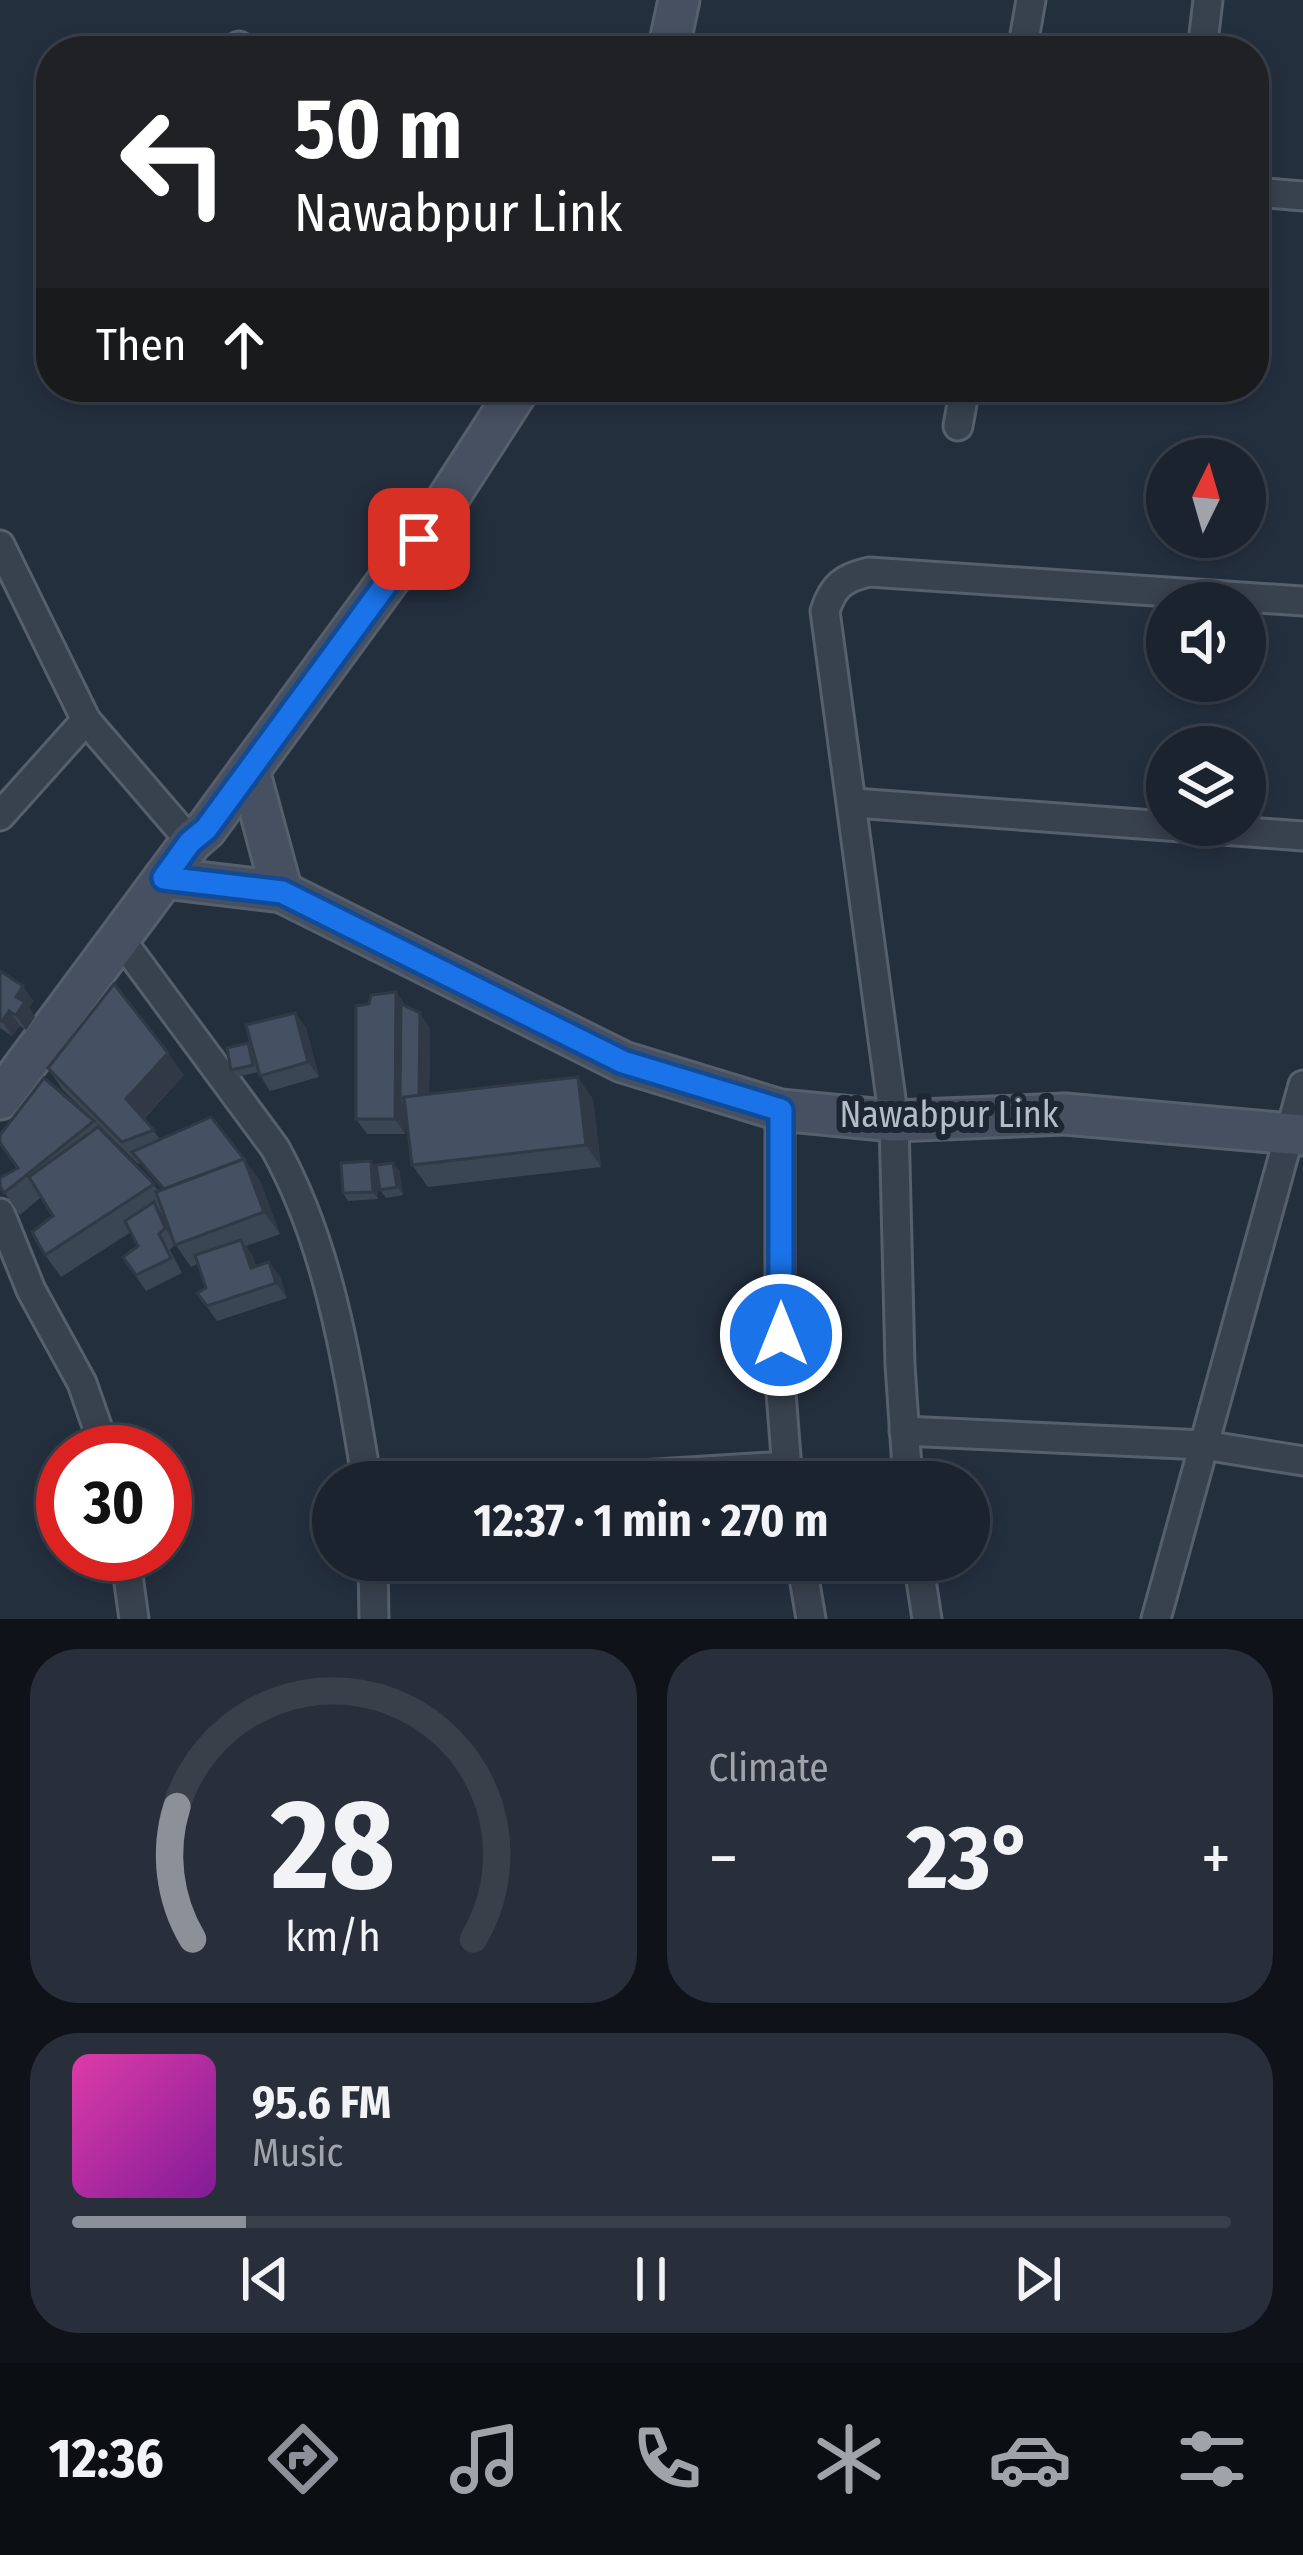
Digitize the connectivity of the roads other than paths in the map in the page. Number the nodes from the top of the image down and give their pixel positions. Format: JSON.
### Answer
{"nodes":[{"id":1,"x":679,"y":0,"type":"edge"},
{"id":2,"x":1030,"y":0,"type":"edge"},
{"id":3,"x":1208,"y":0,"type":"edge"},
{"id":4,"x":671,"y":36,"type":"edge"},
{"id":5,"x":1024,"y":36,"type":"edge"},
{"id":6,"x":1204,"y":36,"type":"edge"},
{"id":7,"x":1269,"y":193,"type":"edge"},
{"id":8,"x":1303,"y":196,"type":"edge"},
{"id":9,"x":510,"y":402,"type":"edge"},
{"id":10,"x":962,"y":402,"type":"edge"},
{"id":11,"x":958,"y":426,"type":"dead end"},
{"id":12,"x":0,"y":545,"type":"edge"},
{"id":13,"x":8,"y":578,"type":"edge"},
{"id":14,"x":1303,"y":601,"type":"edge"},
{"id":15,"x":86,"y":720,"type":"junction"},
{"id":16,"x":249,"y":770,"type":"junction"},
{"id":17,"x":854,"y":803,"type":"junction"},
{"id":18,"x":0,"y":816,"type":"edge"},
{"id":19,"x":1303,"y":836,"type":"edge"},
{"id":20,"x":190,"y":842,"type":"junction"},
{"id":21,"x":164,"y":878,"type":"junction"},
{"id":22,"x":282,"y":892,"type":"junction"},
{"id":23,"x":119,"y":937,"type":"junction"},
{"id":24,"x":1303,"y":1085,"type":"edge"},
{"id":25,"x":0,"y":1099,"type":"edge"},
{"id":26,"x":781,"y":1110,"type":"junction"},
{"id":27,"x":894,"y":1121,"type":"junction"},
{"id":28,"x":1297,"y":1134,"type":"edge"},
{"id":29,"x":0,"y":1213,"type":"edge"},
{"id":30,"x":97,"y":1425,"type":"edge"},
{"id":31,"x":904,"y":1431,"type":"junction"},
{"id":32,"x":1204,"y":1444,"type":"junction"},
{"id":33,"x":363,"y":1461,"type":"edge"},
{"id":34,"x":785,"y":1461,"type":"edge"},
{"id":35,"x":906,"y":1461,"type":"edge"},
{"id":36,"x":1303,"y":1461,"type":"edge"},
{"id":37,"x":129,"y":1581,"type":"edge"},
{"id":38,"x":373,"y":1581,"type":"edge"},
{"id":39,"x":805,"y":1581,"type":"edge"},
{"id":40,"x":921,"y":1581,"type":"edge"},
{"id":41,"x":134,"y":1619,"type":"edge"},
{"id":42,"x":374,"y":1619,"type":"edge"},
{"id":43,"x":811,"y":1619,"type":"edge"},
{"id":44,"x":927,"y":1619,"type":"edge"},
{"id":45,"x":1156,"y":1619,"type":"edge"}],
"edges":[{"from":1,"to":4,"type":"street"},
{"from":2,"to":5,"type":"street"},
{"from":3,"to":6,"type":"street"},
{"from":7,"to":8,"type":"street"},
{"from":9,"to":16,"type":"street"},
{"from":10,"to":11,"type":"street"},
{"from":12,"to":13,"type":"street"},
{"from":13,"to":15,"type":"street"},
{"from":14,"to":17,"type":"street"},
{"from":15,"to":18,"type":"street"},
{"from":15,"to":20,"type":"street"},
{"from":16,"to":20,"type":"street"},
{"from":16,"to":22,"type":"street"},
{"from":17,"to":19,"type":"street"},
{"from":17,"to":27,"type":"street"},
{"from":20,"to":21,"type":"street"},
{"from":21,"to":22,"type":"street","name":"Nawabpur Link"},
{"from":21,"to":23,"type":"street"},
{"from":22,"to":26,"type":"street","name":"Nawabpur Link"},
{"from":23,"to":25,"type":"street"},
{"from":23,"to":33,"type":"street"},
{"from":24,"to":28,"type":"street"},
{"from":26,"to":27,"type":"street","name":"Nawabpur Link"},
{"from":26,"to":34,"type":"street"},
{"from":27,"to":28,"type":"street","name":"Nawabpur Link"},
{"from":27,"to":31,"type":"street"},
{"from":28,"to":32,"type":"street"},
{"from":29,"to":30,"type":"street"},
{"from":31,"to":32,"type":"street"},
{"from":31,"to":35,"type":"street"},
{"from":32,"to":36,"type":"street"},
{"from":32,"to":45,"type":"street"},
{"from":37,"to":41,"type":"street"},
{"from":38,"to":42,"type":"street"},
{"from":39,"to":43,"type":"street"},
{"from":40,"to":44,"type":"street"}]}
